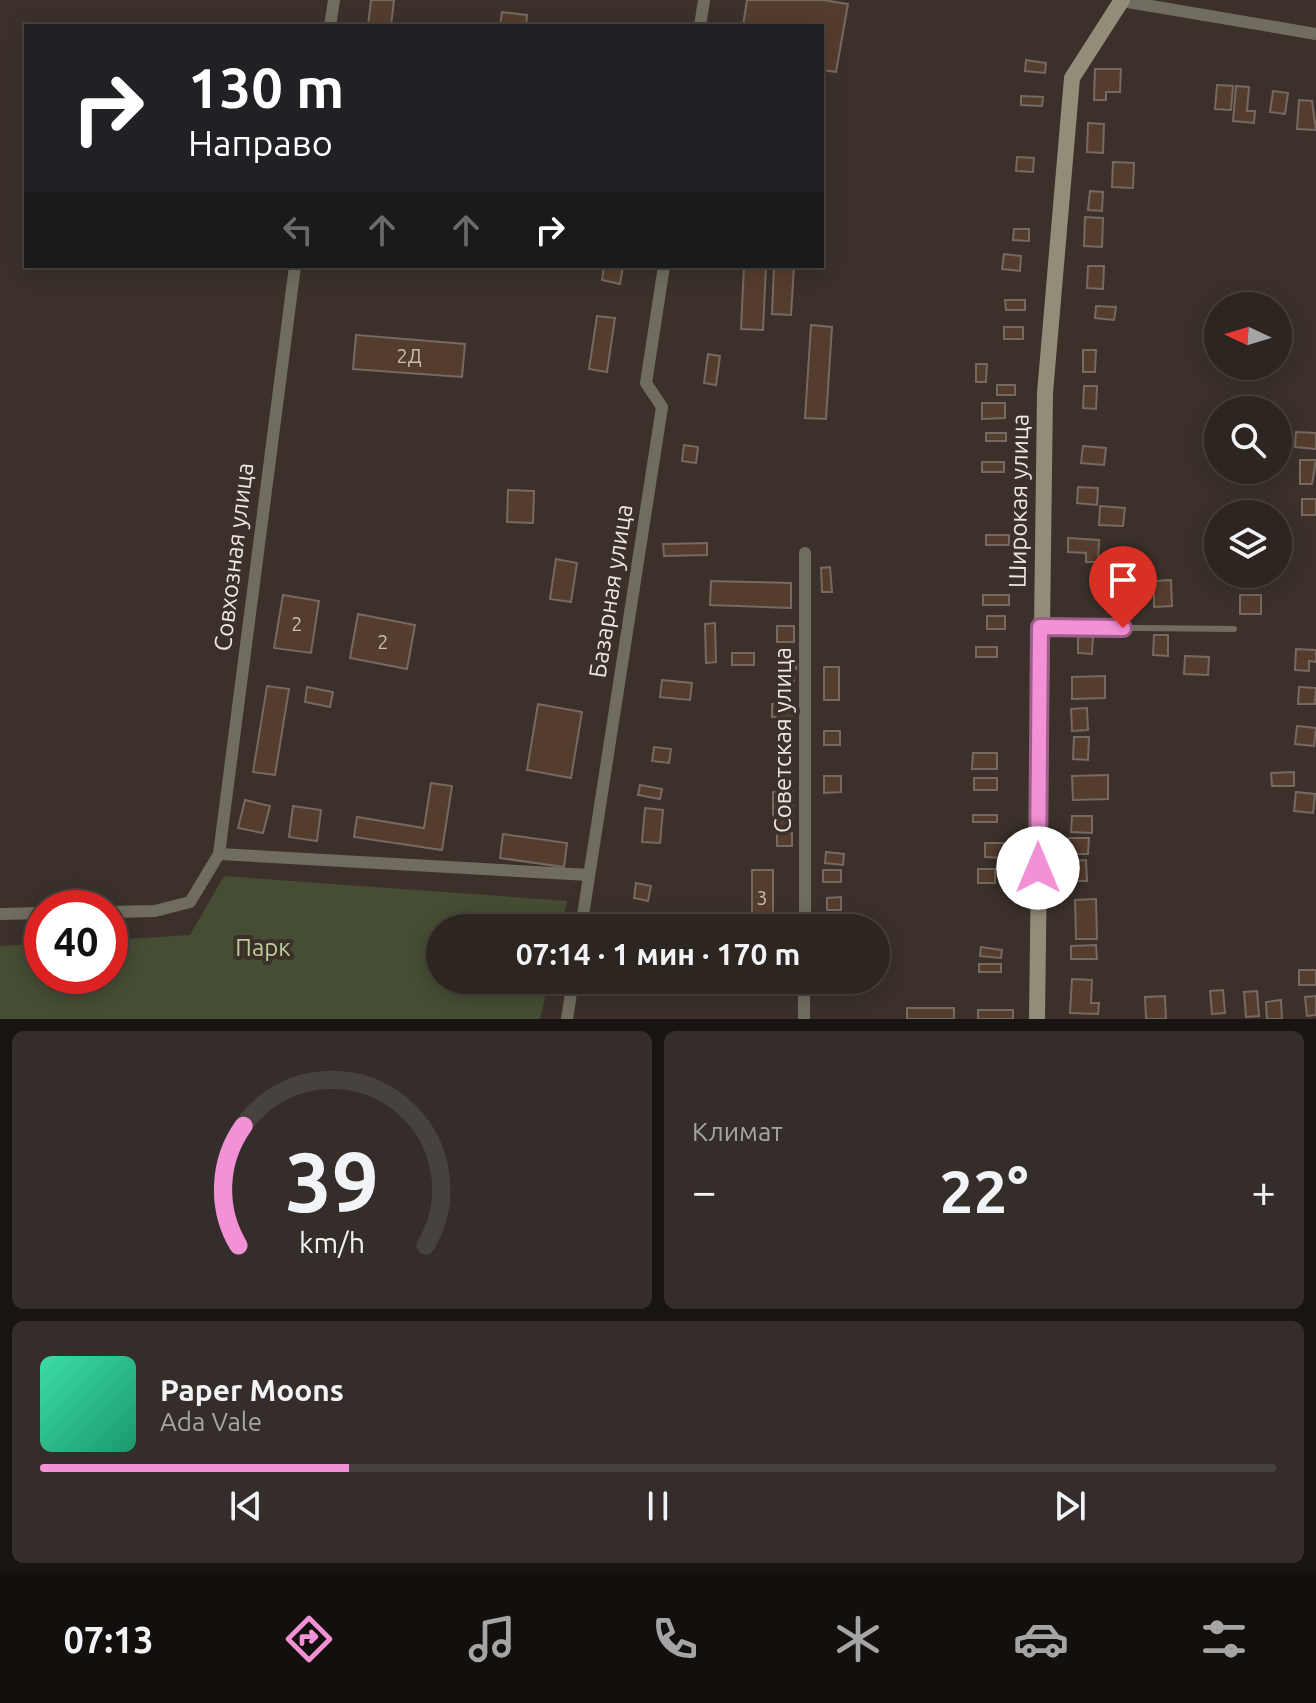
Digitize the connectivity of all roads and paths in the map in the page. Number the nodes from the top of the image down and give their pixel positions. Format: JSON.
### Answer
{"nodes":[{"id":1,"x":334,"y":0,"type":"edge"},
{"id":2,"x":704,"y":0,"type":"edge"},
{"id":3,"x":1122,"y":0,"type":"edge"},
{"id":4,"x":330,"y":24,"type":"edge"},
{"id":5,"x":700,"y":24,"type":"edge"},
{"id":6,"x":1316,"y":34,"type":"edge"},
{"id":7,"x":295,"y":268,"type":"edge"},
{"id":8,"x":664,"y":268,"type":"edge"},
{"id":9,"x":805,"y":553,"type":"dead end"},
{"id":10,"x":1040,"y":627,"type":"junction"},
{"id":11,"x":1234,"y":629,"type":"dead end"},
{"id":12,"x":219,"y":854,"type":"junction"},
{"id":13,"x":589,"y":875,"type":"junction"},
{"id":14,"x":128,"y":912,"type":"edge"},
{"id":15,"x":24,"y":913,"type":"edge"},
{"id":16,"x":0,"y":914,"type":"edge"},
{"id":17,"x":583,"y":914,"type":"edge"},
{"id":18,"x":805,"y":914,"type":"edge"},
{"id":19,"x":571,"y":994,"type":"edge"},
{"id":20,"x":804,"y":994,"type":"edge"},
{"id":21,"x":567,"y":1019,"type":"edge"},
{"id":22,"x":804,"y":1019,"type":"edge"},
{"id":23,"x":1037,"y":1019,"type":"edge"}],
"edges":[{"from":1,"to":4,"type":"street"},
{"from":2,"to":5,"type":"street"},
{"from":3,"to":6,"type":"street"},
{"from":3,"to":10,"type":"street","name":"Широкая улица"},
{"from":7,"to":12,"type":"street","name":"Совхозная улица"},
{"from":8,"to":13,"type":"street","name":"Базарная улица"},
{"from":9,"to":18,"type":"street","name":"Советская улица"},
{"from":10,"to":11,"type":"lane"},
{"from":10,"to":23,"type":"street","name":"Широкая улица"},
{"from":12,"to":13,"type":"street"},
{"from":12,"to":14,"type":"street"},
{"from":13,"to":17,"type":"street","name":"Базарная улица"},
{"from":15,"to":16,"type":"street"},
{"from":19,"to":21,"type":"street"},
{"from":20,"to":22,"type":"street"}]}
